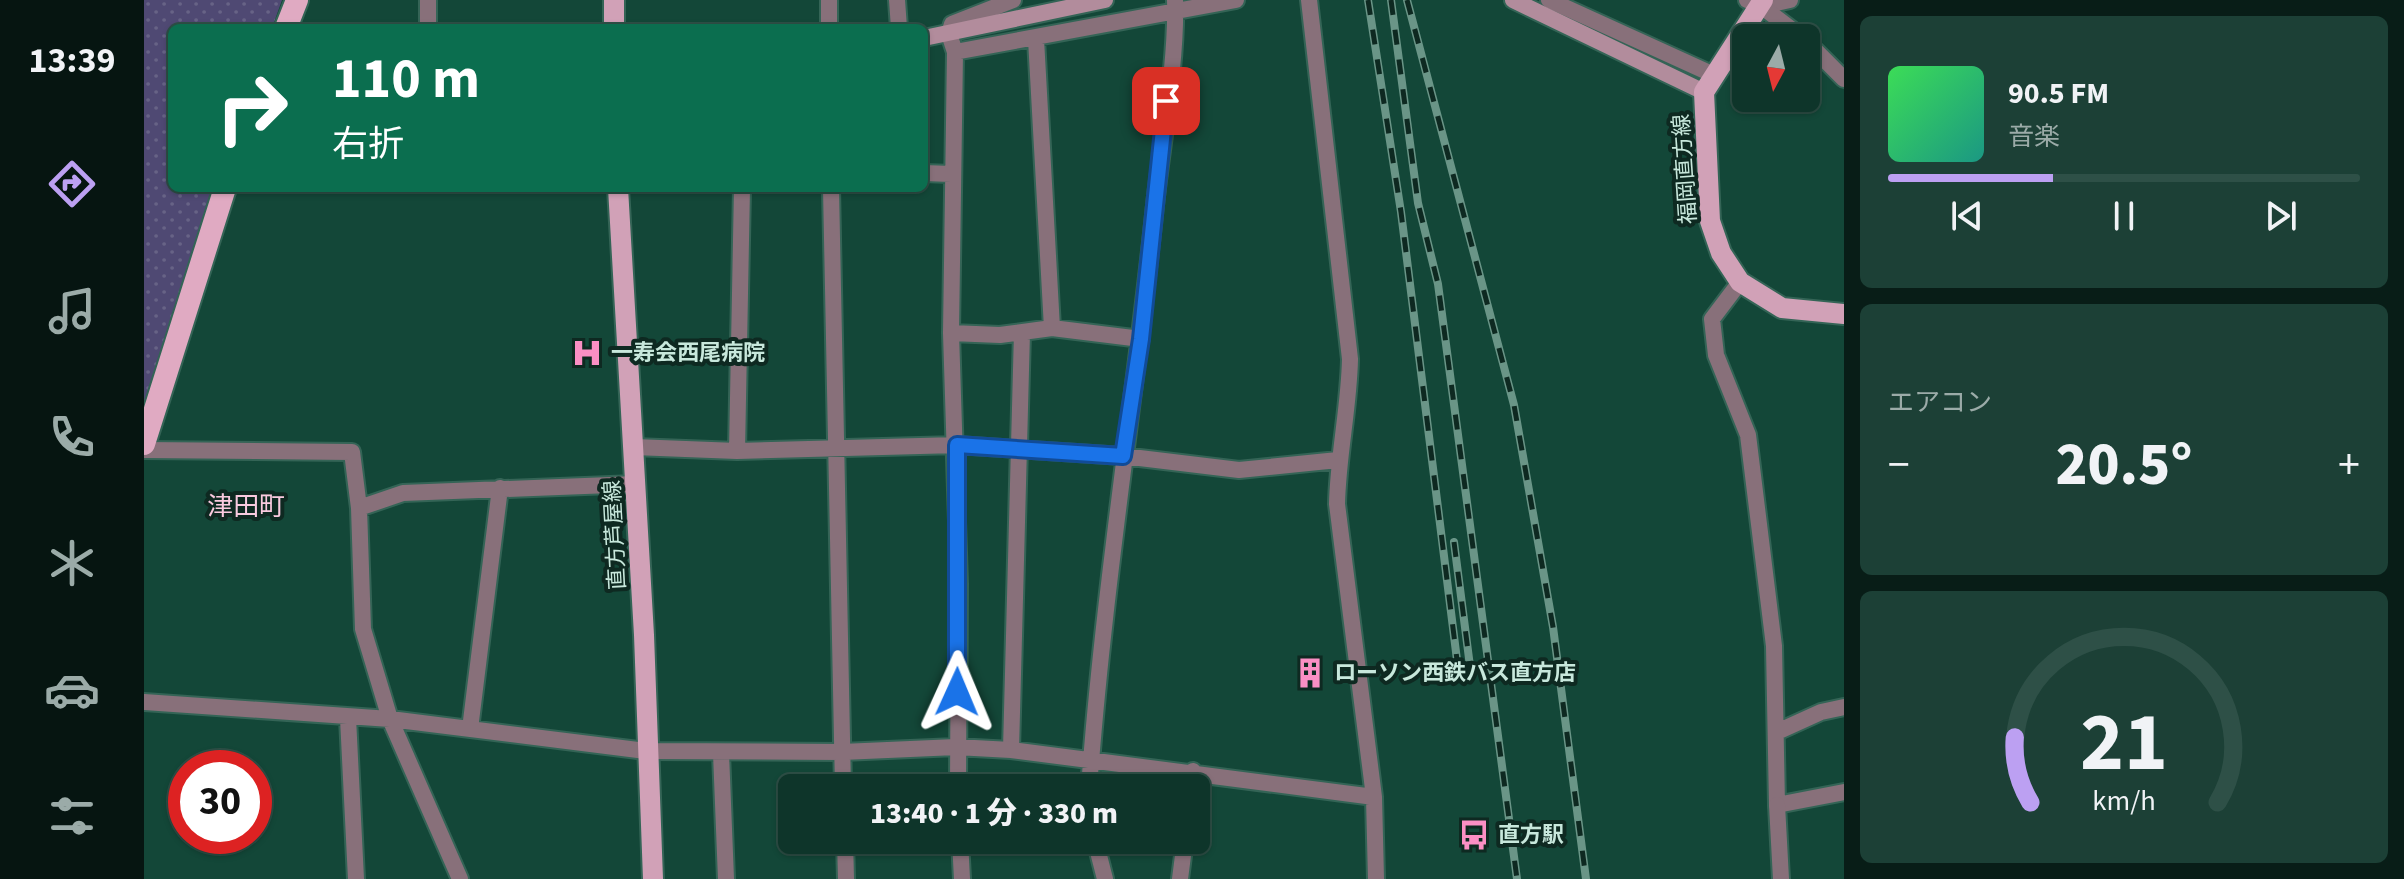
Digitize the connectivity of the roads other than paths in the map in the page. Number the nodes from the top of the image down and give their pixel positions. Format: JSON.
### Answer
{"nodes":[{"id":1,"x":297,"y":0,"type":"edge"},
{"id":2,"x":428,"y":0,"type":"edge"},
{"id":3,"x":614,"y":0,"type":"edge"},
{"id":4,"x":829,"y":0,"type":"edge"},
{"id":5,"x":897,"y":0,"type":"edge"},
{"id":6,"x":1012,"y":0,"type":"edge"},
{"id":7,"x":1105,"y":0,"type":"edge"},
{"id":8,"x":1236,"y":0,"type":"edge"},
{"id":9,"x":1309,"y":0,"type":"edge"},
{"id":10,"x":1513,"y":0,"type":"edge"},
{"id":11,"x":1549,"y":0,"type":"edge"},
{"id":12,"x":1790,"y":0,"type":"edge"},
{"id":13,"x":1757,"y":2,"type":"edge"},
{"id":14,"x":1175,"y":6,"type":"edge"},
{"id":15,"x":288,"y":24,"type":"edge"},
{"id":16,"x":428,"y":24,"type":"edge"},
{"id":17,"x":614,"y":24,"type":"edge"},
{"id":18,"x":829,"y":24,"type":"edge"},
{"id":19,"x":899,"y":24,"type":"edge"},
{"id":20,"x":1784,"y":24,"type":"edge"},
{"id":21,"x":949,"y":34,"type":"junction"},
{"id":22,"x":928,"y":37,"type":"edge"},
{"id":23,"x":1036,"y":39,"type":"junction"},
{"id":24,"x":955,"y":52,"type":"junction"},
{"id":25,"x":1820,"y":56,"type":"edge"},
{"id":26,"x":1844,"y":79,"type":"edge"},
{"id":27,"x":1709,"y":84,"type":"junction"},
{"id":28,"x":928,"y":173,"type":"edge"},
{"id":29,"x":951,"y":174,"type":"junction"},
{"id":30,"x":224,"y":192,"type":"edge"},
{"id":31,"x":618,"y":192,"type":"edge"},
{"id":32,"x":742,"y":192,"type":"edge"},
{"id":33,"x":831,"y":192,"type":"edge"},
{"id":34,"x":1740,"y":282,"type":"junction"},
{"id":35,"x":1844,"y":314,"type":"edge"},
{"id":36,"x":1052,"y":328,"type":"junction"},
{"id":37,"x":1022,"y":332,"type":"junction"},
{"id":38,"x":951,"y":333,"type":"junction"},
{"id":39,"x":1141,"y":339,"type":"junction"},
{"id":40,"x":957,"y":445,"type":"junction"},
{"id":41,"x":144,"y":447,"type":"edge"},
{"id":42,"x":634,"y":447,"type":"junction"},
{"id":43,"x":834,"y":449,"type":"junction"},
{"id":44,"x":1017,"y":449,"type":"junction"},
{"id":45,"x":737,"y":451,"type":"junction"},
{"id":46,"x":1123,"y":456,"type":"junction"},
{"id":47,"x":1338,"y":460,"type":"junction"},
{"id":48,"x":636,"y":484,"type":"junction"},
{"id":49,"x":500,"y":488,"type":"junction"},
{"id":50,"x":359,"y":508,"type":"junction"},
{"id":51,"x":144,"y":702,"type":"edge"},
{"id":52,"x":1844,"y":707,"type":"edge"},
{"id":53,"x":348,"y":718,"type":"junction"},
{"id":54,"x":390,"y":719,"type":"junction"},
{"id":55,"x":470,"y":729,"type":"junction"},
{"id":56,"x":1777,"y":732,"type":"junction"},
{"id":57,"x":956,"y":747,"type":"junction"},
{"id":58,"x":1011,"y":750,"type":"junction"},
{"id":59,"x":646,"y":751,"type":"junction"},
{"id":60,"x":842,"y":752,"type":"junction"},
{"id":61,"x":721,"y":753,"type":"junction"},
{"id":62,"x":1091,"y":758,"type":"junction"},
{"id":63,"x":843,"y":774,"type":"edge"},
{"id":64,"x":957,"y":774,"type":"edge"},
{"id":65,"x":1090,"y":774,"type":"edge"},
{"id":66,"x":1164,"y":774,"type":"edge"},
{"id":67,"x":1210,"y":782,"type":"edge"},
{"id":68,"x":1844,"y":792,"type":"edge"},
{"id":69,"x":1374,"y":797,"type":"junction"},
{"id":70,"x":1777,"y":805,"type":"junction"},
{"id":71,"x":845,"y":854,"type":"edge"},
{"id":72,"x":961,"y":854,"type":"edge"},
{"id":73,"x":1099,"y":854,"type":"edge"},
{"id":74,"x":1183,"y":854,"type":"edge"},
{"id":75,"x":356,"y":879,"type":"edge"},
{"id":76,"x":460,"y":879,"type":"edge"},
{"id":77,"x":653,"y":879,"type":"edge"},
{"id":78,"x":726,"y":879,"type":"edge"},
{"id":79,"x":846,"y":879,"type":"edge"},
{"id":80,"x":962,"y":879,"type":"edge"},
{"id":81,"x":1105,"y":879,"type":"edge"},
{"id":82,"x":1180,"y":879,"type":"edge"},
{"id":83,"x":1376,"y":879,"type":"edge"},
{"id":84,"x":1781,"y":879,"type":"edge"}],
"edges":[{"from":1,"to":15,"type":"highway"},
{"from":2,"to":16,"type":"street"},
{"from":3,"to":17,"type":"main road"},
{"from":4,"to":18,"type":"street"},
{"from":5,"to":19,"type":"street"},
{"from":6,"to":21,"type":"street"},
{"from":7,"to":21,"type":"main road"},
{"from":8,"to":14,"type":"street"},
{"from":9,"to":47,"type":"street"},
{"from":10,"to":27,"type":"main road"},
{"from":11,"to":27,"type":"street"},
{"from":12,"to":13,"type":"street"},
{"from":13,"to":20,"type":"street"},
{"from":13,"to":27,"type":"main road"},
{"from":14,"to":23,"type":"street"},
{"from":14,"to":39,"type":"street"},
{"from":21,"to":22,"type":"main road"},
{"from":21,"to":24,"type":"street"},
{"from":23,"to":24,"type":"street"},
{"from":23,"to":36,"type":"street"},
{"from":24,"to":29,"type":"street"},
{"from":25,"to":26,"type":"street"},
{"from":27,"to":34,"type":"main road","name":"福岡直方線"},
{"from":28,"to":29,"type":"street"},
{"from":29,"to":38,"type":"street"},
{"from":30,"to":41,"type":"highway"},
{"from":31,"to":42,"type":"main road","name":"直方芦屋線"},
{"from":32,"to":45,"type":"street"},
{"from":33,"to":43,"type":"street"},
{"from":34,"to":35,"type":"main road","name":"福岡直方線"},
{"from":34,"to":56,"type":"street"},
{"from":36,"to":37,"type":"street"},
{"from":36,"to":39,"type":"street"},
{"from":37,"to":38,"type":"street"},
{"from":37,"to":44,"type":"street"},
{"from":38,"to":40,"type":"street"},
{"from":39,"to":46,"type":"street"},
{"from":40,"to":43,"type":"street"},
{"from":40,"to":44,"type":"street"},
{"from":40,"to":57,"type":"street"},
{"from":41,"to":50,"type":"street"},
{"from":42,"to":45,"type":"street"},
{"from":42,"to":48,"type":"main road","name":"直方芦屋線"},
{"from":43,"to":45,"type":"street"},
{"from":43,"to":60,"type":"street"},
{"from":44,"to":46,"type":"street"},
{"from":44,"to":58,"type":"street"},
{"from":46,"to":47,"type":"street"},
{"from":46,"to":62,"type":"street"},
{"from":47,"to":69,"type":"street"},
{"from":48,"to":49,"type":"street"},
{"from":48,"to":59,"type":"main road","name":"直方芦屋線"},
{"from":49,"to":50,"type":"street"},
{"from":49,"to":55,"type":"street"},
{"from":50,"to":54,"type":"street"},
{"from":51,"to":53,"type":"street"},
{"from":52,"to":56,"type":"street"},
{"from":53,"to":54,"type":"street"},
{"from":53,"to":75,"type":"street"},
{"from":54,"to":55,"type":"street"},
{"from":54,"to":76,"type":"street"},
{"from":55,"to":59,"type":"street"},
{"from":56,"to":70,"type":"street"},
{"from":57,"to":58,"type":"street"},
{"from":57,"to":60,"type":"street"},
{"from":57,"to":64,"type":"street"},
{"from":58,"to":62,"type":"street"},
{"from":59,"to":61,"type":"street"},
{"from":59,"to":77,"type":"main road","name":"直方芦屋線"},
{"from":60,"to":61,"type":"street"},
{"from":60,"to":63,"type":"street"},
{"from":61,"to":78,"type":"street"},
{"from":62,"to":65,"type":"street"},
{"from":62,"to":66,"type":"street"},
{"from":67,"to":69,"type":"street"},
{"from":68,"to":70,"type":"street"},
{"from":69,"to":83,"type":"street"},
{"from":70,"to":84,"type":"street"},
{"from":71,"to":79,"type":"street"},
{"from":72,"to":80,"type":"street"},
{"from":73,"to":81,"type":"street"},
{"from":74,"to":82,"type":"street"}]}
